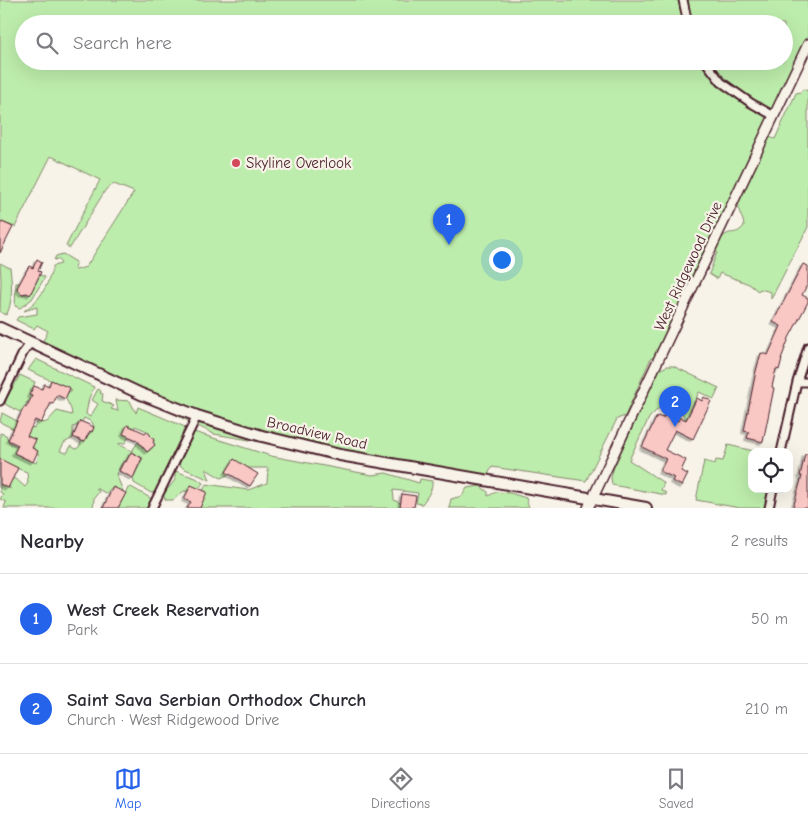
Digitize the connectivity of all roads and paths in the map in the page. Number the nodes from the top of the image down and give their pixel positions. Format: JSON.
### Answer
{"nodes":[{"id":1,"x":683,"y":0,"type":"edge"},
{"id":2,"x":686,"y":15,"type":"edge"},
{"id":3,"x":808,"y":44,"type":"edge"},
{"id":4,"x":712,"y":70,"type":"edge"},
{"id":5,"x":774,"y":116,"type":"junction"},
{"id":6,"x":0,"y":328,"type":"edge"},
{"id":7,"x":30,"y":342,"type":"junction"},
{"id":8,"x":808,"y":347,"type":"edge"},
{"id":9,"x":796,"y":382,"type":"junction"},
{"id":10,"x":808,"y":382,"type":"edge"},
{"id":11,"x":0,"y":401,"type":"edge"},
{"id":12,"x":197,"y":416,"type":"junction"},
{"id":13,"x":782,"y":448,"type":"edge"},
{"id":14,"x":772,"y":493,"type":"edge"},
{"id":15,"x":590,"y":504,"type":"edge"},
{"id":16,"x":152,"y":508,"type":"edge"},
{"id":17,"x":646,"y":508,"type":"edge"},
{"id":18,"x":769,"y":508,"type":"edge"}],
"edges":[{"from":1,"to":2,"type":"street"},
{"from":3,"to":5,"type":"street","name":"West Ridgewood Drive"},
{"from":4,"to":5,"type":"street"},
{"from":5,"to":15,"type":"street","name":"West Ridgewood Drive"},
{"from":6,"to":7,"type":"main road","name":"Broadview Road"},
{"from":7,"to":11,"type":"street"},
{"from":7,"to":12,"type":"main road","name":"Broadview Road"},
{"from":8,"to":9,"type":"street"},
{"from":9,"to":10,"type":"street"},
{"from":9,"to":13,"type":"street"},
{"from":12,"to":15,"type":"main road","name":"Broadview Road"},
{"from":12,"to":16,"type":"street"},
{"from":14,"to":18,"type":"street"},
{"from":15,"to":17,"type":"main road","name":"Broadview Road"}]}
